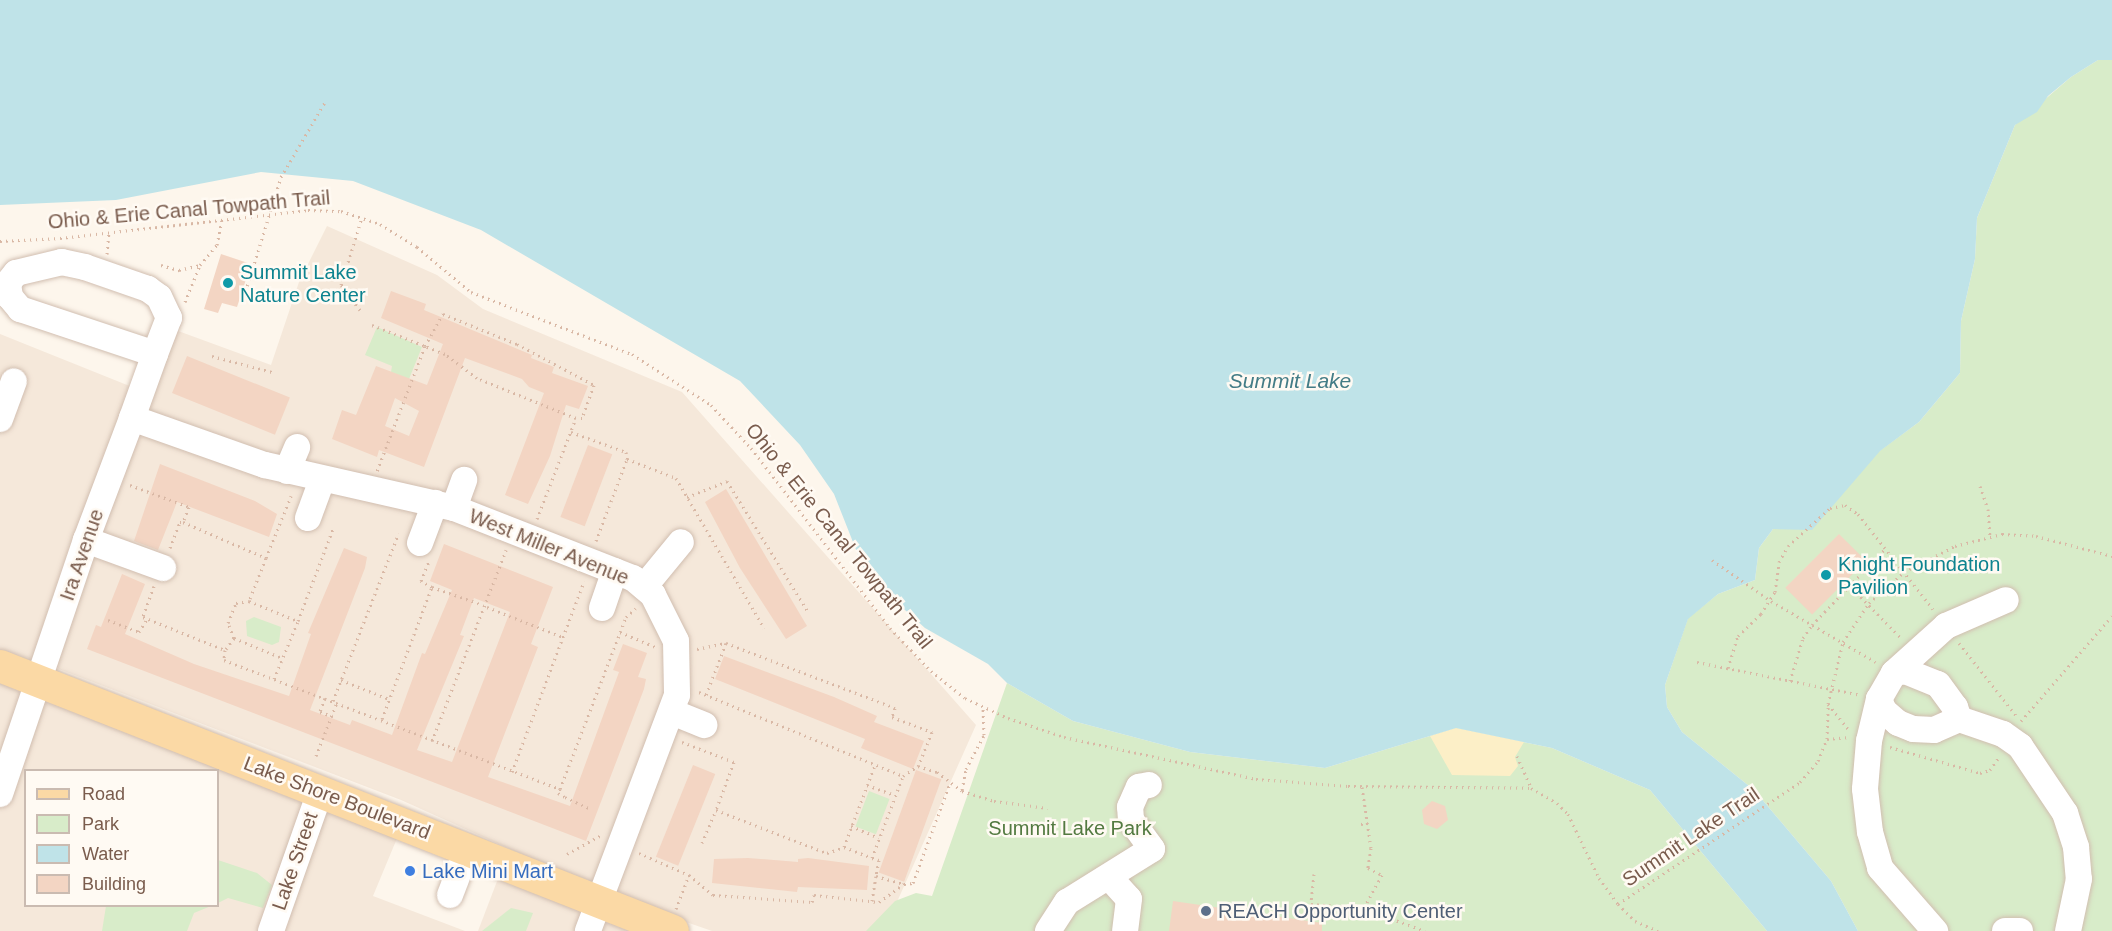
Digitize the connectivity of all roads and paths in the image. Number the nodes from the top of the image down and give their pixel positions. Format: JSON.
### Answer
{"nodes":[{"id":1,"x":325,"y":102,"type":"dead end"},
{"id":2,"x":270,"y":214,"type":"junction"},
{"id":3,"x":362,"y":217,"type":"junction"},
{"id":4,"x":222,"y":219,"type":"junction"},
{"id":5,"x":0,"y":241,"type":"edge"},
{"id":6,"x":161,"y":265,"type":"dead end"},
{"id":7,"x":200,"y":265,"type":"junction"},
{"id":8,"x":242,"y":303,"type":"dead end"},
{"id":9,"x":360,"y":310,"type":"dead end"},
{"id":10,"x":175,"y":315,"type":"junction"},
{"id":11,"x":372,"y":325,"type":"dead end"},
{"id":12,"x":425,"y":346,"type":"junction"},
{"id":13,"x":155,"y":354,"type":"junction"},
{"id":14,"x":212,"y":356,"type":"dead end"},
{"id":15,"x":272,"y":372,"type":"dead end"},
{"id":16,"x":14,"y":381,"type":"dead end"},
{"id":17,"x":132,"y":418,"type":"junction"},
{"id":18,"x":576,"y":418,"type":"junction"},
{"id":19,"x":0,"y":419,"type":"edge"},
{"id":20,"x":570,"y":432,"type":"junction"},
{"id":21,"x":297,"y":447,"type":"dead end"},
{"id":22,"x":627,"y":459,"type":"junction"},
{"id":23,"x":287,"y":471,"type":"junction"},
{"id":24,"x":376,"y":474,"type":"dead end"},
{"id":25,"x":322,"y":480,"type":"junction"},
{"id":26,"x":464,"y":480,"type":"dead end"},
{"id":27,"x":130,"y":485,"type":"dead end"},
{"id":28,"x":1980,"y":486,"type":"dead end"},
{"id":29,"x":291,"y":496,"type":"dead end"},
{"id":30,"x":687,"y":497,"type":"junction"},
{"id":31,"x":444,"y":506,"type":"junction"},
{"id":32,"x":308,"y":518,"type":"dead end"},
{"id":33,"x":535,"y":523,"type":"dead end"},
{"id":34,"x":333,"y":529,"type":"dead end"},
{"id":35,"x":1990,"y":536,"type":"junction"},
{"id":36,"x":86,"y":540,"type":"junction"},
{"id":37,"x":681,"y":542,"type":"dead end"},
{"id":38,"x":416,"y":545,"type":"junction"},
{"id":39,"x":594,"y":546,"type":"dead end"},
{"id":40,"x":1885,"y":549,"type":"junction"},
{"id":41,"x":506,"y":550,"type":"dead end"},
{"id":42,"x":2112,"y":556,"type":"edge"},
{"id":43,"x":266,"y":558,"type":"junction"},
{"id":44,"x":1712,"y":560,"type":"dead end"},
{"id":45,"x":615,"y":571,"type":"junction"},
{"id":46,"x":1904,"y":572,"type":"junction"},
{"id":47,"x":159,"y":574,"type":"joint"},
{"id":48,"x":584,"y":581,"type":"dead end"},
{"id":49,"x":1848,"y":584,"type":"junction"},
{"id":50,"x":432,"y":586,"type":"junction"},
{"id":51,"x":640,"y":597,"type":"junction"},
{"id":52,"x":2006,"y":600,"type":"dead end"},
{"id":53,"x":249,"y":601,"type":"junction"},
{"id":54,"x":1869,"y":603,"type":"junction"},
{"id":55,"x":484,"y":606,"type":"junction"},
{"id":56,"x":602,"y":608,"type":"dead end"},
{"id":57,"x":809,"y":613,"type":"dead end"},
{"id":58,"x":147,"y":619,"type":"junction"},
{"id":59,"x":108,"y":620,"type":"dead end"},
{"id":60,"x":298,"y":621,"type":"junction"},
{"id":61,"x":1812,"y":625,"type":"junction"},
{"id":62,"x":1946,"y":626,"type":"junction"},
{"id":63,"x":764,"y":628,"type":"dead end"},
{"id":64,"x":620,"y":632,"type":"junction"},
{"id":65,"x":563,"y":637,"type":"junction"},
{"id":66,"x":234,"y":638,"type":"junction"},
{"id":67,"x":1843,"y":642,"type":"junction"},
{"id":68,"x":726,"y":643,"type":"junction"},
{"id":69,"x":660,"y":649,"type":"dead end"},
{"id":70,"x":697,"y":649,"type":"dead end"},
{"id":71,"x":225,"y":650,"type":"junction"},
{"id":72,"x":1914,"y":652,"type":"junction"},
{"id":73,"x":282,"y":658,"type":"junction"},
{"id":74,"x":1697,"y":662,"type":"dead end"},
{"id":75,"x":0,"y":666,"type":"edge"},
{"id":76,"x":1728,"y":668,"type":"junction"},
{"id":77,"x":1894,"y":673,"type":"junction"},
{"id":78,"x":274,"y":679,"type":"junction"},
{"id":79,"x":341,"y":680,"type":"junction"},
{"id":80,"x":39,"y":681,"type":"junction"},
{"id":81,"x":1790,"y":681,"type":"junction"},
{"id":82,"x":1831,"y":689,"type":"junction"},
{"id":83,"x":697,"y":691,"type":"dead end"},
{"id":84,"x":706,"y":695,"type":"junction"},
{"id":85,"x":325,"y":698,"type":"junction"},
{"id":86,"x":389,"y":699,"type":"junction"},
{"id":87,"x":1879,"y":699,"type":"junction"},
{"id":88,"x":335,"y":701,"type":"junction"},
{"id":89,"x":1828,"y":704,"type":"junction"},
{"id":90,"x":983,"y":707,"type":"junction"},
{"id":91,"x":672,"y":712,"type":"junction"},
{"id":92,"x":332,"y":716,"type":"junction"},
{"id":93,"x":382,"y":718,"type":"junction"},
{"id":94,"x":1959,"y":719,"type":"junction"},
{"id":95,"x":2021,"y":721,"type":"dead end"},
{"id":96,"x":704,"y":725,"type":"dead end"},
{"id":97,"x":1855,"y":737,"type":"dead end"},
{"id":98,"x":1842,"y":738,"type":"dead end"},
{"id":99,"x":1827,"y":739,"type":"junction"},
{"id":100,"x":432,"y":741,"type":"junction"},
{"id":101,"x":682,"y":742,"type":"dead end"},
{"id":102,"x":316,"y":756,"type":"dead end"},
{"id":103,"x":1517,"y":756,"type":"dead end"},
{"id":104,"x":875,"y":765,"type":"junction"},
{"id":105,"x":918,"y":766,"type":"junction"},
{"id":106,"x":512,"y":772,"type":"junction"},
{"id":107,"x":903,"y":776,"type":"junction"},
{"id":108,"x":951,"y":782,"type":"junction"},
{"id":109,"x":867,"y":785,"type":"junction"},
{"id":110,"x":1149,"y":785,"type":"dead end"},
{"id":111,"x":1362,"y":787,"type":"junction"},
{"id":112,"x":1531,"y":788,"type":"junction"},
{"id":113,"x":560,"y":789,"type":"junction"},
{"id":114,"x":962,"y":791,"type":"junction"},
{"id":115,"x":320,"y":792,"type":"junction"},
{"id":116,"x":0,"y":794,"type":"edge"},
{"id":117,"x":896,"y":795,"type":"junction"},
{"id":118,"x":589,"y":807,"type":"dead end"},
{"id":119,"x":1048,"y":808,"type":"dead end"},
{"id":120,"x":716,"y":810,"type":"junction"},
{"id":121,"x":1368,"y":823,"type":"junction"},
{"id":122,"x":1361,"y":824,"type":"dead end"},
{"id":123,"x":851,"y":826,"type":"junction"},
{"id":124,"x":608,"y":831,"type":"dead end"},
{"id":125,"x":879,"y":838,"type":"junction"},
{"id":126,"x":702,"y":843,"type":"dead end"},
{"id":127,"x":844,"y":847,"type":"junction"},
{"id":128,"x":468,"y":848,"type":"junction"},
{"id":129,"x":639,"y":853,"type":"dead end"},
{"id":130,"x":567,"y":854,"type":"dead end"},
{"id":131,"x":872,"y":858,"type":"junction"},
{"id":132,"x":1314,"y":874,"type":"dead end"},
{"id":133,"x":689,"y":875,"type":"junction"},
{"id":134,"x":876,"y":876,"type":"junction"},
{"id":135,"x":1110,"y":878,"type":"junction"},
{"id":136,"x":904,"y":884,"type":"junction"},
{"id":137,"x":450,"y":895,"type":"dead end"},
{"id":138,"x":600,"y":900,"type":"junction"},
{"id":139,"x":872,"y":902,"type":"junction"},
{"id":140,"x":1618,"y":904,"type":"junction"},
{"id":141,"x":1364,"y":908,"type":"junction"},
{"id":142,"x":674,"y":921,"type":"edge"},
{"id":143,"x":271,"y":931,"type":"edge"},
{"id":144,"x":588,"y":931,"type":"edge"},
{"id":145,"x":1048,"y":931,"type":"edge"},
{"id":146,"x":1125,"y":931,"type":"edge"},
{"id":147,"x":1425,"y":931,"type":"edge"},
{"id":148,"x":1658,"y":931,"type":"edge"},
{"id":149,"x":1935,"y":931,"type":"edge"},
{"id":150,"x":2005,"y":931,"type":"edge"},
{"id":151,"x":2020,"y":931,"type":"edge"},
{"id":152,"x":2068,"y":931,"type":"edge"}],
"edges":[{"from":1,"to":2,"type":"path"},
{"from":2,"to":3,"type":"path","name":"Ohio & Erie Canal Towpath Trail"},
{"from":2,"to":4,"type":"path","name":"Ohio & Erie Canal Towpath Trail"},
{"from":2,"to":8,"type":"path"},
{"from":3,"to":9,"type":"path"},
{"from":3,"to":90,"type":"path","name":"Ohio & Erie Canal Towpath Trail"},
{"from":4,"to":5,"type":"path","name":"Ohio & Erie Canal Towpath Trail"},
{"from":4,"to":7,"type":"path"},
{"from":6,"to":7,"type":"path"},
{"from":7,"to":10,"type":"path"},
{"from":10,"to":13,"type":"street","name":"Ira Avenue"},
{"from":10,"to":13,"type":"street"},
{"from":11,"to":12,"type":"path"},
{"from":12,"to":18,"type":"path"},
{"from":12,"to":18,"type":"path"},
{"from":12,"to":24,"type":"path"},
{"from":13,"to":17,"type":"street","name":"Ira Avenue"},
{"from":14,"to":15,"type":"path"},
{"from":16,"to":19,"type":"street"},
{"from":17,"to":23,"type":"street","name":"West Miller Avenue"},
{"from":17,"to":36,"type":"street","name":"Ira Avenue"},
{"from":18,"to":20,"type":"path"},
{"from":20,"to":22,"type":"path"},
{"from":20,"to":33,"type":"path"},
{"from":21,"to":23,"type":"street"},
{"from":22,"to":30,"type":"path"},
{"from":22,"to":39,"type":"path"},
{"from":23,"to":25,"type":"street","name":"West Miller Avenue"},
{"from":25,"to":31,"type":"street","name":"West Miller Avenue"},
{"from":25,"to":32,"type":"street"},
{"from":26,"to":31,"type":"street"},
{"from":27,"to":43,"type":"path"},
{"from":28,"to":35,"type":"path"},
{"from":29,"to":43,"type":"path"},
{"from":30,"to":57,"type":"path"},
{"from":30,"to":63,"type":"path"},
{"from":31,"to":38,"type":"street"},
{"from":31,"to":45,"type":"street","name":"West Miller Avenue"},
{"from":34,"to":60,"type":"path"},
{"from":35,"to":42,"type":"path"},
{"from":35,"to":46,"type":"path"},
{"from":36,"to":47,"type":"street"},
{"from":36,"to":80,"type":"street","name":"Ira Avenue"},
{"from":37,"to":51,"type":"street"},
{"from":38,"to":50,"type":"path"},
{"from":38,"to":79,"type":"path"},
{"from":40,"to":46,"type":"path"},
{"from":40,"to":49,"type":"path"},
{"from":40,"to":76,"type":"path"},
{"from":41,"to":55,"type":"path"},
{"from":43,"to":53,"type":"path"},
{"from":44,"to":61,"type":"path"},
{"from":45,"to":51,"type":"street","name":"West Miller Avenue"},
{"from":45,"to":56,"type":"street"},
{"from":46,"to":54,"type":"path"},
{"from":46,"to":62,"type":"path"},
{"from":47,"to":58,"type":"path"},
{"from":48,"to":65,"type":"path"},
{"from":49,"to":54,"type":"path"},
{"from":49,"to":61,"type":"path"},
{"from":50,"to":55,"type":"path"},
{"from":50,"to":86,"type":"path"},
{"from":51,"to":64,"type":"path"},
{"from":51,"to":91,"type":"street","name":"West Miller Avenue"},
{"from":52,"to":62,"type":"street"},
{"from":53,"to":60,"type":"path"},
{"from":53,"to":66,"type":"path"},
{"from":54,"to":67,"type":"path"},
{"from":54,"to":72,"type":"path"},
{"from":55,"to":65,"type":"path"},
{"from":55,"to":100,"type":"path"},
{"from":58,"to":59,"type":"path"},
{"from":58,"to":71,"type":"path"},
{"from":60,"to":73,"type":"path"},
{"from":61,"to":67,"type":"path"},
{"from":61,"to":81,"type":"path"},
{"from":62,"to":72,"type":"street"},
{"from":62,"to":95,"type":"path"},
{"from":64,"to":69,"type":"path"},
{"from":64,"to":113,"type":"path"},
{"from":65,"to":106,"type":"path"},
{"from":66,"to":71,"type":"path"},
{"from":66,"to":73,"type":"path"},
{"from":67,"to":77,"type":"path"},
{"from":67,"to":82,"type":"path"},
{"from":68,"to":70,"type":"path"},
{"from":68,"to":84,"type":"path"},
{"from":68,"to":105,"type":"path"},
{"from":71,"to":78,"type":"path"},
{"from":72,"to":77,"type":"street"},
{"from":73,"to":78,"type":"path"},
{"from":74,"to":76,"type":"path"},
{"from":75,"to":80,"type":"main road","name":"Lake Shore Boulevard"},
{"from":76,"to":81,"type":"path"},
{"from":77,"to":87,"type":"street"},
{"from":77,"to":94,"type":"street"},
{"from":78,"to":85,"type":"path"},
{"from":79,"to":86,"type":"path"},
{"from":79,"to":88,"type":"path"},
{"from":80,"to":115,"type":"main road","name":"Lake Shore Boulevard"},
{"from":80,"to":116,"type":"street","name":"Ira Avenue"},
{"from":81,"to":82,"type":"path"},
{"from":82,"to":87,"type":"path"},
{"from":82,"to":89,"type":"path"},
{"from":83,"to":84,"type":"path"},
{"from":84,"to":104,"type":"path"},
{"from":85,"to":88,"type":"path"},
{"from":85,"to":92,"type":"path"},
{"from":86,"to":93,"type":"path"},
{"from":87,"to":94,"type":"street"},
{"from":87,"to":149,"type":"street"},
{"from":88,"to":92,"type":"path"},
{"from":88,"to":93,"type":"path"},
{"from":89,"to":97,"type":"path"},
{"from":89,"to":99,"type":"path"},
{"from":90,"to":111,"type":"path","name":"Ohio & Erie Canal Towpath Trail"},
{"from":90,"to":114,"type":"path"},
{"from":91,"to":96,"type":"street"},
{"from":91,"to":138,"type":"street","name":"West Miller Avenue"},
{"from":92,"to":102,"type":"path"},
{"from":93,"to":100,"type":"path"},
{"from":94,"to":152,"type":"street"},
{"from":98,"to":99,"type":"path"},
{"from":99,"to":140,"type":"path","name":"Summit Lake Trail"},
{"from":100,"to":106,"type":"path"},
{"from":101,"to":120,"type":"path"},
{"from":103,"to":112,"type":"path"},
{"from":104,"to":107,"type":"path"},
{"from":104,"to":109,"type":"path"},
{"from":105,"to":107,"type":"path"},
{"from":105,"to":108,"type":"path"},
{"from":106,"to":113,"type":"path"},
{"from":107,"to":117,"type":"path"},
{"from":108,"to":114,"type":"path"},
{"from":108,"to":136,"type":"path"},
{"from":109,"to":117,"type":"path"},
{"from":109,"to":123,"type":"path"},
{"from":110,"to":135,"type":"street"},
{"from":111,"to":112,"type":"path","name":"Ohio & Erie Canal Towpath Trail"},
{"from":111,"to":121,"type":"path"},
{"from":112,"to":140,"type":"path","name":"Ohio & Erie Canal Towpath Trail"},
{"from":113,"to":118,"type":"path"},
{"from":114,"to":119,"type":"path"},
{"from":115,"to":128,"type":"main road","name":"Lake Shore Boulevard"},
{"from":115,"to":143,"type":"street","name":"Lake Street"},
{"from":117,"to":125,"type":"path"},
{"from":120,"to":126,"type":"path"},
{"from":120,"to":127,"type":"path"},
{"from":121,"to":122,"type":"path"},
{"from":121,"to":141,"type":"path"},
{"from":123,"to":125,"type":"path"},
{"from":123,"to":127,"type":"path"},
{"from":124,"to":130,"type":"path"},
{"from":125,"to":131,"type":"path"},
{"from":127,"to":131,"type":"path"},
{"from":128,"to":137,"type":"street"},
{"from":128,"to":138,"type":"main road","name":"Lake Shore Boulevard"},
{"from":129,"to":133,"type":"path"},
{"from":131,"to":134,"type":"path"},
{"from":132,"to":141,"type":"path"},
{"from":133,"to":139,"type":"path"},
{"from":133,"to":142,"type":"path"},
{"from":134,"to":136,"type":"path"},
{"from":134,"to":139,"type":"path"},
{"from":135,"to":145,"type":"street"},
{"from":135,"to":146,"type":"street"},
{"from":136,"to":139,"type":"path"},
{"from":138,"to":142,"type":"main road","name":"Lake Shore Boulevard"},
{"from":138,"to":144,"type":"street","name":"West Miller Avenue"},
{"from":140,"to":148,"type":"path","name":"Ohio & Erie Canal Towpath Trail"},
{"from":141,"to":147,"type":"path"},
{"from":150,"to":151,"type":"street"}]}
